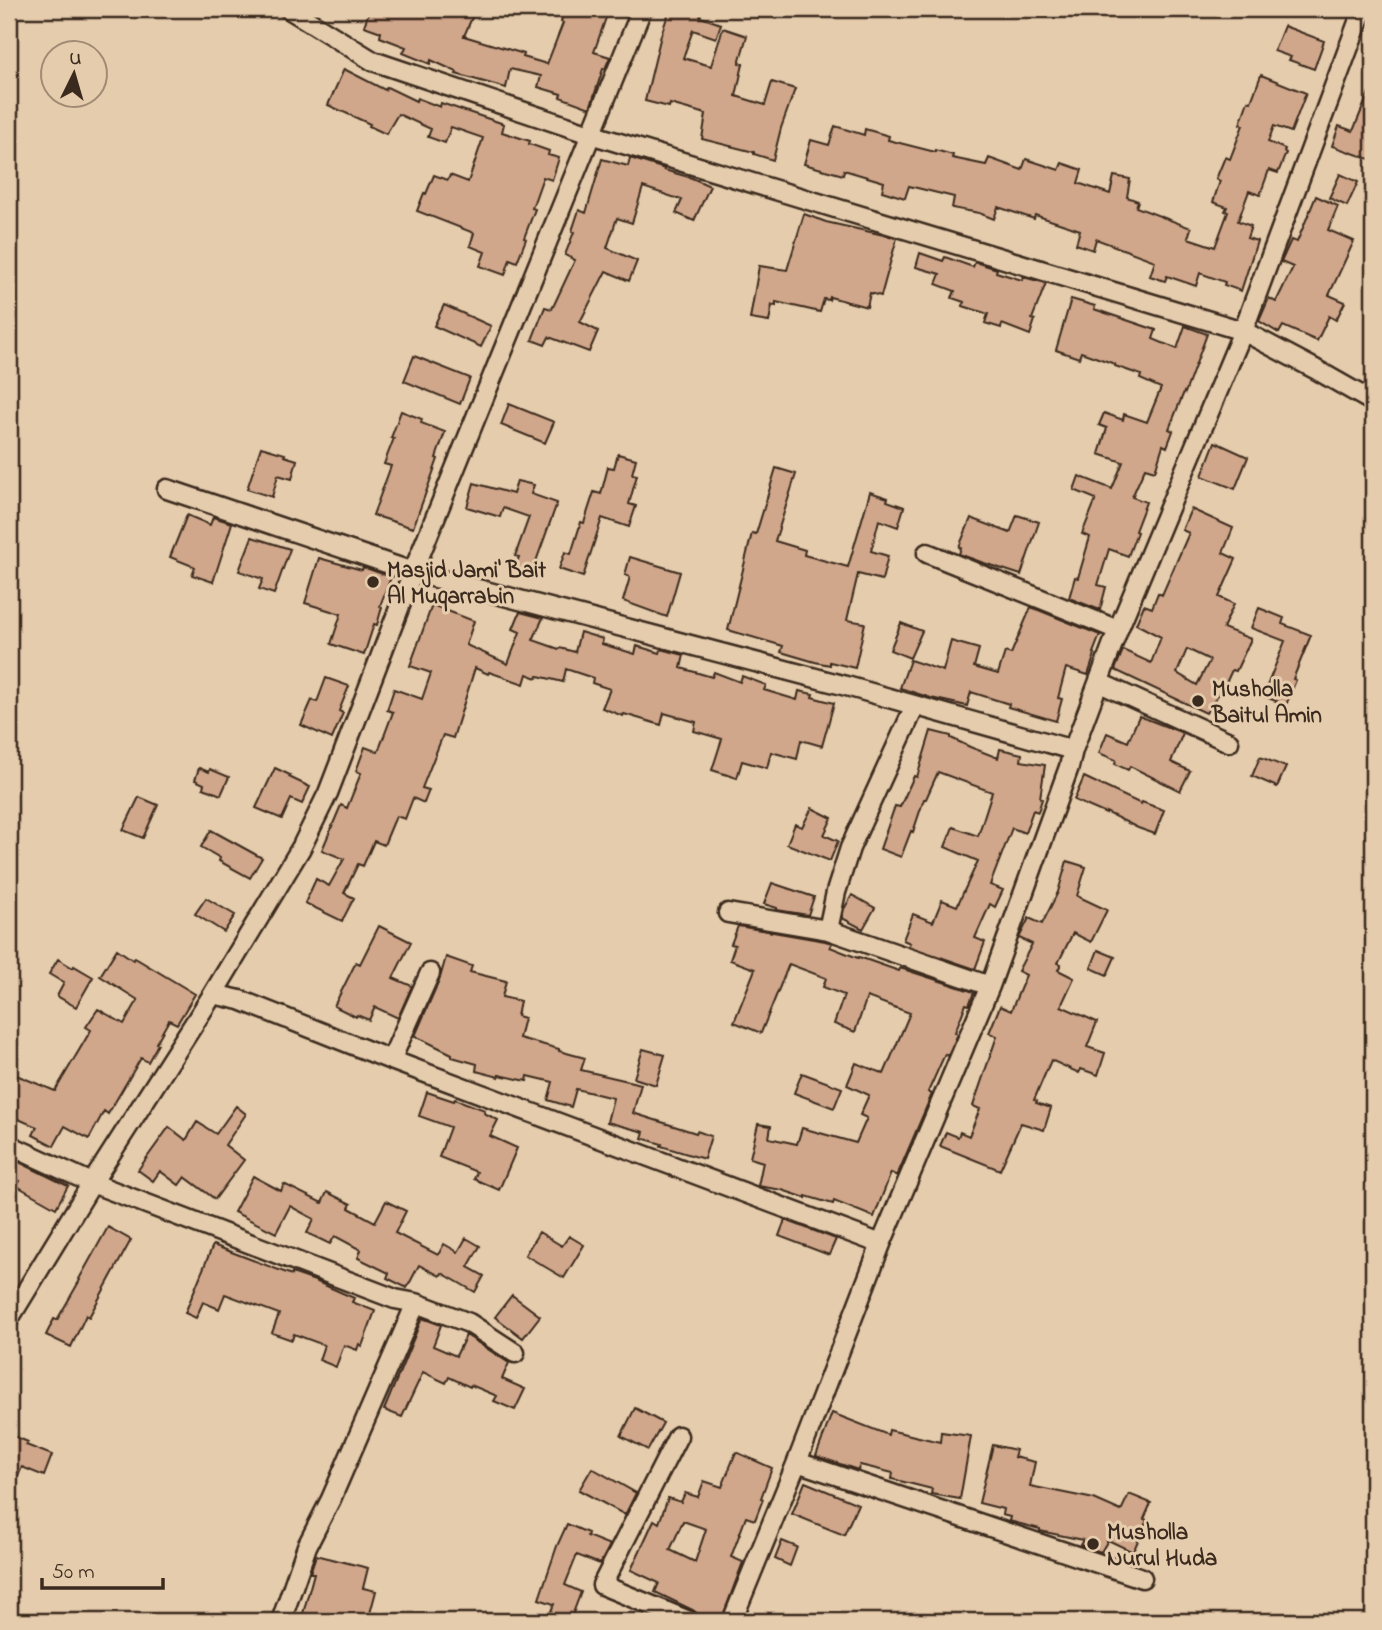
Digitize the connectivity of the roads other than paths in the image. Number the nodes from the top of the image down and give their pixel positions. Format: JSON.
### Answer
{"nodes":[{"id":1,"x":289,"y":9,"type":"edge"},
{"id":2,"x":642,"y":9,"type":"edge"},
{"id":3,"x":1363,"y":9,"type":"edge"},
{"id":4,"x":590,"y":134,"type":"junction"},
{"id":5,"x":1243,"y":331,"type":"junction"},
{"id":6,"x":1373,"y":402,"type":"edge"},
{"id":7,"x":167,"y":489,"type":"dead end"},
{"id":8,"x":927,"y":553,"type":"dead end"},
{"id":9,"x":413,"y":572,"type":"junction"},
{"id":10,"x":1118,"y":630,"type":"junction"},
{"id":11,"x":1100,"y":683,"type":"junction"},
{"id":12,"x":915,"y":706,"type":"junction"},
{"id":13,"x":1229,"y":742,"type":"dead end"},
{"id":14,"x":1073,"y":750,"type":"junction"},
{"id":15,"x":727,"y":912,"type":"dead end"},
{"id":16,"x":828,"y":930,"type":"junction"},
{"id":17,"x":430,"y":973,"type":"dead end"},
{"id":18,"x":990,"y":986,"type":"junction"},
{"id":19,"x":213,"y":995,"type":"junction"},
{"id":20,"x":391,"y":1060,"type":"junction"},
{"id":21,"x":9,"y":1145,"type":"edge"},
{"id":22,"x":92,"y":1183,"type":"junction"},
{"id":23,"x":881,"y":1244,"type":"junction"},
{"id":24,"x":416,"y":1303,"type":"junction"},
{"id":25,"x":9,"y":1319,"type":"edge"},
{"id":26,"x":515,"y":1353,"type":"dead end"},
{"id":27,"x":678,"y":1436,"type":"dead end"},
{"id":28,"x":797,"y":1462,"type":"junction"},
{"id":29,"x":1142,"y":1578,"type":"dead end"},
{"id":30,"x":281,"y":1621,"type":"edge"},
{"id":31,"x":689,"y":1621,"type":"edge"},
{"id":32,"x":732,"y":1621,"type":"edge"}],
"edges":[{"from":1,"to":4,"type":"street"},
{"from":2,"to":4,"type":"street"},
{"from":3,"to":5,"type":"street"},
{"from":4,"to":5,"type":"street"},
{"from":4,"to":9,"type":"street"},
{"from":5,"to":6,"type":"street"},
{"from":5,"to":10,"type":"street"},
{"from":7,"to":9,"type":"street"},
{"from":8,"to":10,"type":"street"},
{"from":9,"to":12,"type":"street"},
{"from":9,"to":19,"type":"street"},
{"from":10,"to":11,"type":"street"},
{"from":11,"to":13,"type":"street"},
{"from":11,"to":14,"type":"street"},
{"from":12,"to":14,"type":"street"},
{"from":12,"to":16,"type":"street"},
{"from":14,"to":18,"type":"street"},
{"from":15,"to":16,"type":"street"},
{"from":16,"to":18,"type":"street"},
{"from":17,"to":20,"type":"street"},
{"from":18,"to":23,"type":"street"},
{"from":19,"to":20,"type":"street"},
{"from":19,"to":22,"type":"street"},
{"from":20,"to":23,"type":"street"},
{"from":21,"to":22,"type":"street"},
{"from":22,"to":24,"type":"street"},
{"from":22,"to":25,"type":"street"},
{"from":23,"to":28,"type":"street"},
{"from":24,"to":26,"type":"street"},
{"from":24,"to":30,"type":"street"},
{"from":27,"to":31,"type":"street"},
{"from":28,"to":29,"type":"street"},
{"from":28,"to":32,"type":"street"}]}
